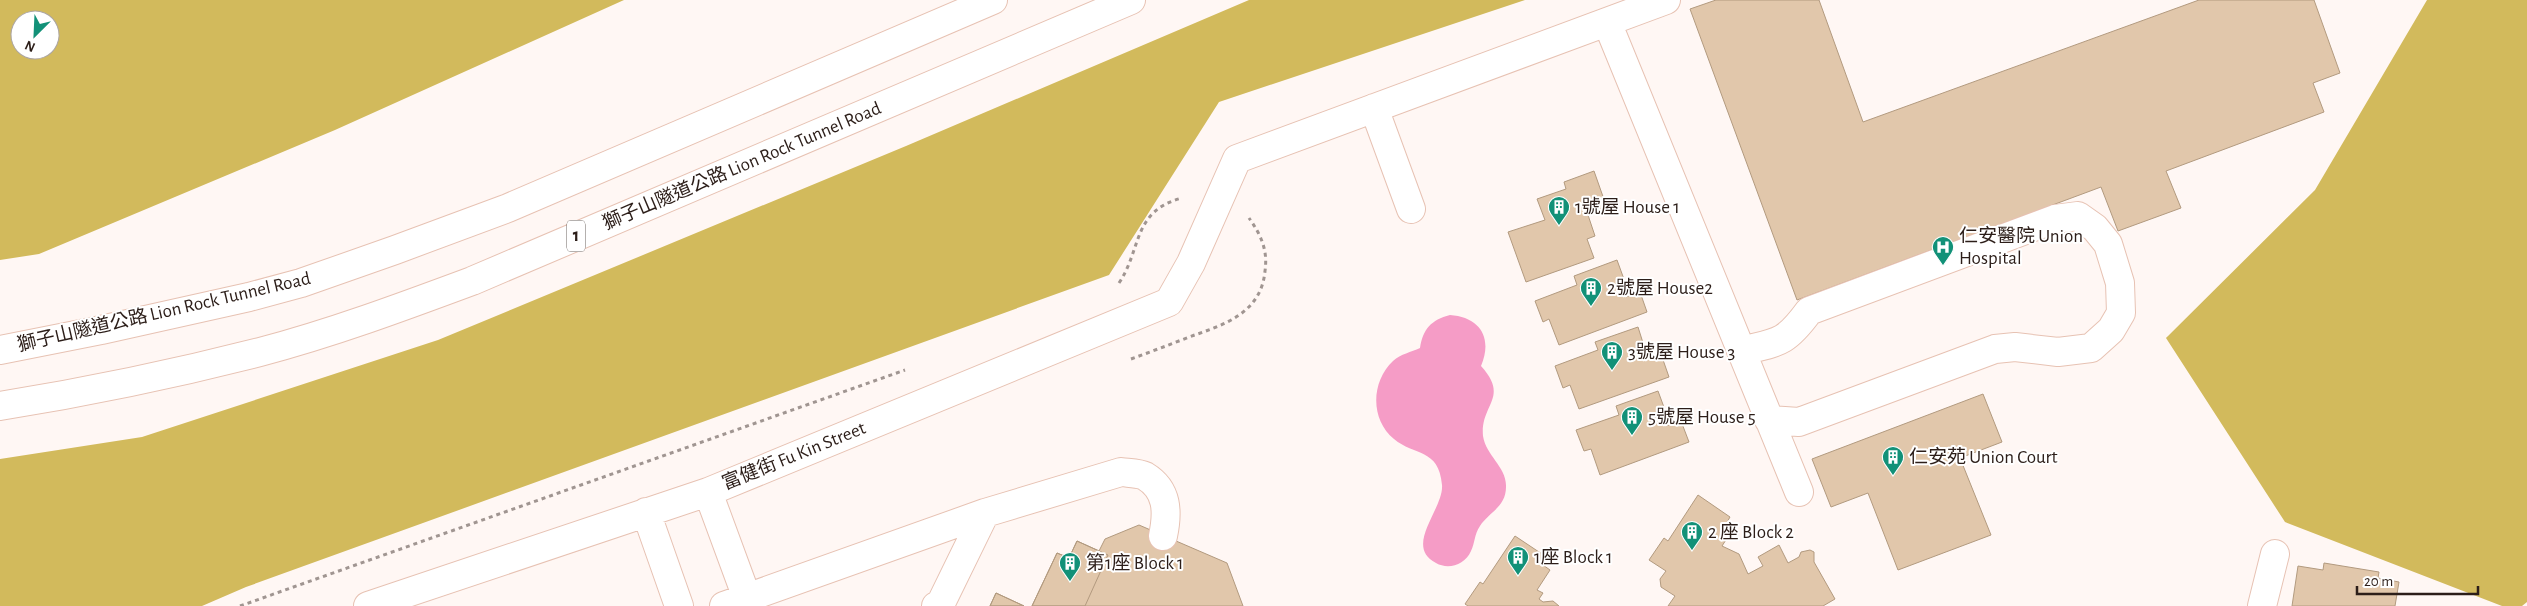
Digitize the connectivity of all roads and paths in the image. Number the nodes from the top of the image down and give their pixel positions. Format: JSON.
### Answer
{"nodes":[{"id":1,"x":993,"y":0,"type":"edge"},
{"id":2,"x":1131,"y":0,"type":"edge"},
{"id":3,"x":1666,"y":0,"type":"edge"},
{"id":4,"x":1607,"y":22,"type":"junction"},
{"id":5,"x":1374,"y":108,"type":"junction"},
{"id":6,"x":1411,"y":209,"type":"dead end"},
{"id":7,"x":0,"y":350,"type":"edge"},
{"id":8,"x":1741,"y":352,"type":"junction"},
{"id":9,"x":0,"y":406,"type":"edge"},
{"id":10,"x":1769,"y":420,"type":"junction"},
{"id":11,"x":708,"y":492,"type":"junction"},
{"id":12,"x":1799,"y":492,"type":"dead end"},
{"id":13,"x":646,"y":512,"type":"junction"},
{"id":14,"x":985,"y":513,"type":"junction"},
{"id":15,"x":1162,"y":536,"type":"dead end"},
{"id":16,"x":2275,"y":554,"type":"dead end"},
{"id":17,"x":735,"y":602,"type":"edge"},
{"id":18,"x":368,"y":606,"type":"edge"},
{"id":19,"x":679,"y":606,"type":"edge"},
{"id":20,"x":936,"y":606,"type":"edge"},
{"id":21,"x":2262,"y":606,"type":"edge"}],
"edges":[{"from":1,"to":7,"type":"main road","name":"獅子山隧道公路 Lion Rock Tunnel Road"},
{"from":2,"to":9,"type":"main road","name":"獅子山隧道公路 Lion Rock Tunnel Road","number":"1"},
{"from":3,"to":4,"type":"main road","name":"富健街 Fu Kin Street"},
{"from":4,"to":5,"type":"main road","name":"富健街 Fu Kin Street"},
{"from":4,"to":8,"type":"main road"},
{"from":5,"to":6,"type":"main road"},
{"from":5,"to":11,"type":"main road","name":"富健街 Fu Kin Street"},
{"from":8,"to":10,"type":"main road"},
{"from":8,"to":10,"type":"main road"},
{"from":10,"to":12,"type":"main road"},
{"from":11,"to":13,"type":"main road","name":"富健街 Fu Kin Street"},
{"from":11,"to":17,"type":"main road"},
{"from":13,"to":18,"type":"main road","name":"富健街 Fu Kin Street"},
{"from":13,"to":19,"type":"main road"},
{"from":14,"to":15,"type":"main road"},
{"from":14,"to":17,"type":"main road"},
{"from":14,"to":20,"type":"main road"},
{"from":16,"to":21,"type":"main road"}]}
